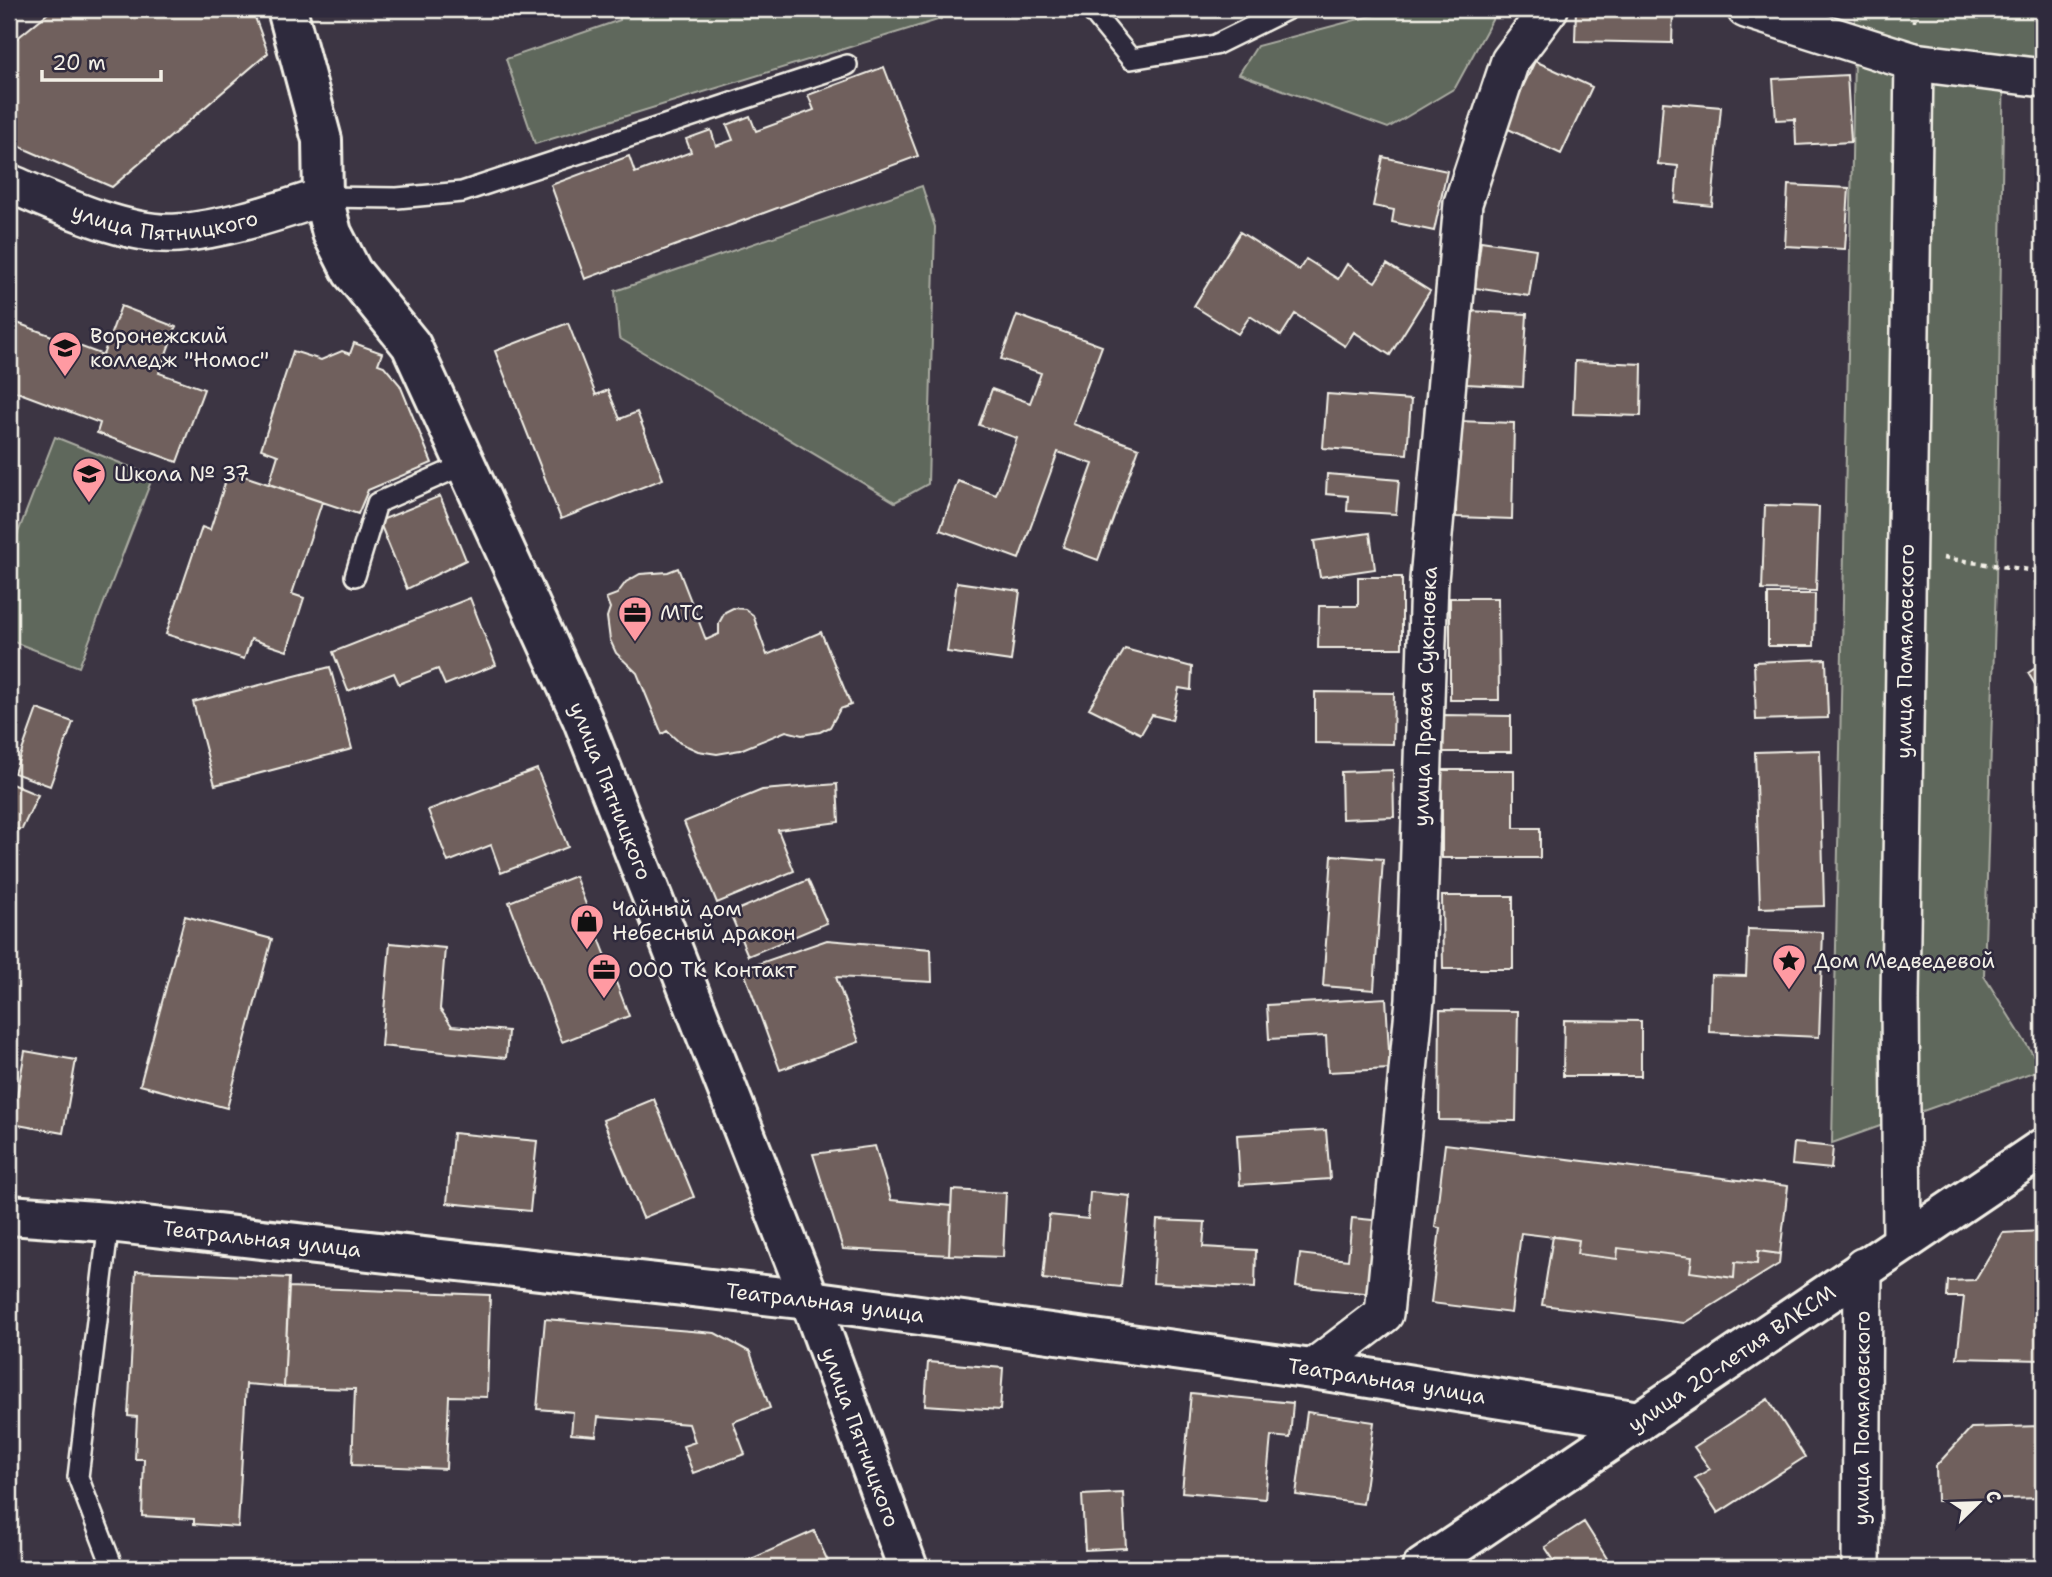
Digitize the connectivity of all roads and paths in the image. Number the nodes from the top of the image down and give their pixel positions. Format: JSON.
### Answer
{"nodes":[{"id":1,"x":287,"y":9,"type":"edge"},
{"id":2,"x":1090,"y":9,"type":"edge"},
{"id":3,"x":1288,"y":9,"type":"edge"},
{"id":4,"x":1549,"y":9,"type":"edge"},
{"id":5,"x":1746,"y":9,"type":"edge"},
{"id":6,"x":1914,"y":62,"type":"junction"},
{"id":7,"x":847,"y":65,"type":"dead end"},
{"id":8,"x":2043,"y":78,"type":"edge"},
{"id":9,"x":9,"y":183,"type":"edge"},
{"id":10,"x":323,"y":197,"type":"junction"},
{"id":11,"x":466,"y":464,"type":"junction"},
{"id":12,"x":1908,"y":552,"type":"junction"},
{"id":13,"x":2043,"y":572,"type":"edge"},
{"id":14,"x":355,"y":576,"type":"dead end"},
{"id":15,"x":2043,"y":1148,"type":"edge"},
{"id":16,"x":9,"y":1215,"type":"edge"},
{"id":17,"x":108,"y":1222,"type":"junction"},
{"id":18,"x":1902,"y":1241,"type":"junction"},
{"id":19,"x":1863,"y":1267,"type":"junction"},
{"id":20,"x":810,"y":1300,"type":"junction"},
{"id":21,"x":1312,"y":1369,"type":"junction"},
{"id":22,"x":1639,"y":1421,"type":"junction"},
{"id":23,"x":113,"y":1568,"type":"edge"},
{"id":24,"x":908,"y":1568,"type":"edge"},
{"id":25,"x":1422,"y":1568,"type":"edge"},
{"id":26,"x":1861,"y":1568,"type":"edge"}],
"edges":[{"from":1,"to":10,"type":"street","name":"улица Пятницкого"},
{"from":2,"to":3,"type":"lane"},
{"from":4,"to":21,"type":"street","name":"улица Правая Суконовка"},
{"from":5,"to":6,"type":"street"},
{"from":6,"to":8,"type":"street"},
{"from":6,"to":12,"type":"street","name":"улица Помяловского"},
{"from":7,"to":10,"type":"lane"},
{"from":9,"to":10,"type":"street","name":"улица Пятницкого"},
{"from":10,"to":11,"type":"street","name":"улица Пятницкого"},
{"from":11,"to":14,"type":"lane"},
{"from":11,"to":20,"type":"street","name":"улица Пятницкого"},
{"from":12,"to":13,"type":"path"},
{"from":12,"to":18,"type":"street","name":"улица Помяловского"},
{"from":15,"to":18,"type":"street","name":"улица 20-летия ВЛКСМ"},
{"from":16,"to":17,"type":"street","name":"Театральная улица"},
{"from":17,"to":20,"type":"street","name":"Театральная улица"},
{"from":17,"to":23,"type":"lane"},
{"from":18,"to":19,"type":"street","name":"улица 20-летия ВЛКСМ"},
{"from":19,"to":22,"type":"street","name":"улица 20-летия ВЛКСМ"},
{"from":19,"to":26,"type":"street","name":"улица Помяловского"},
{"from":20,"to":21,"type":"street","name":"Театральная улица"},
{"from":20,"to":24,"type":"street","name":"улица Пятницкого"},
{"from":21,"to":22,"type":"street","name":"Театральная улица"},
{"from":22,"to":25,"type":"street","name":"улица 20-летия ВЛКСМ"}]}
